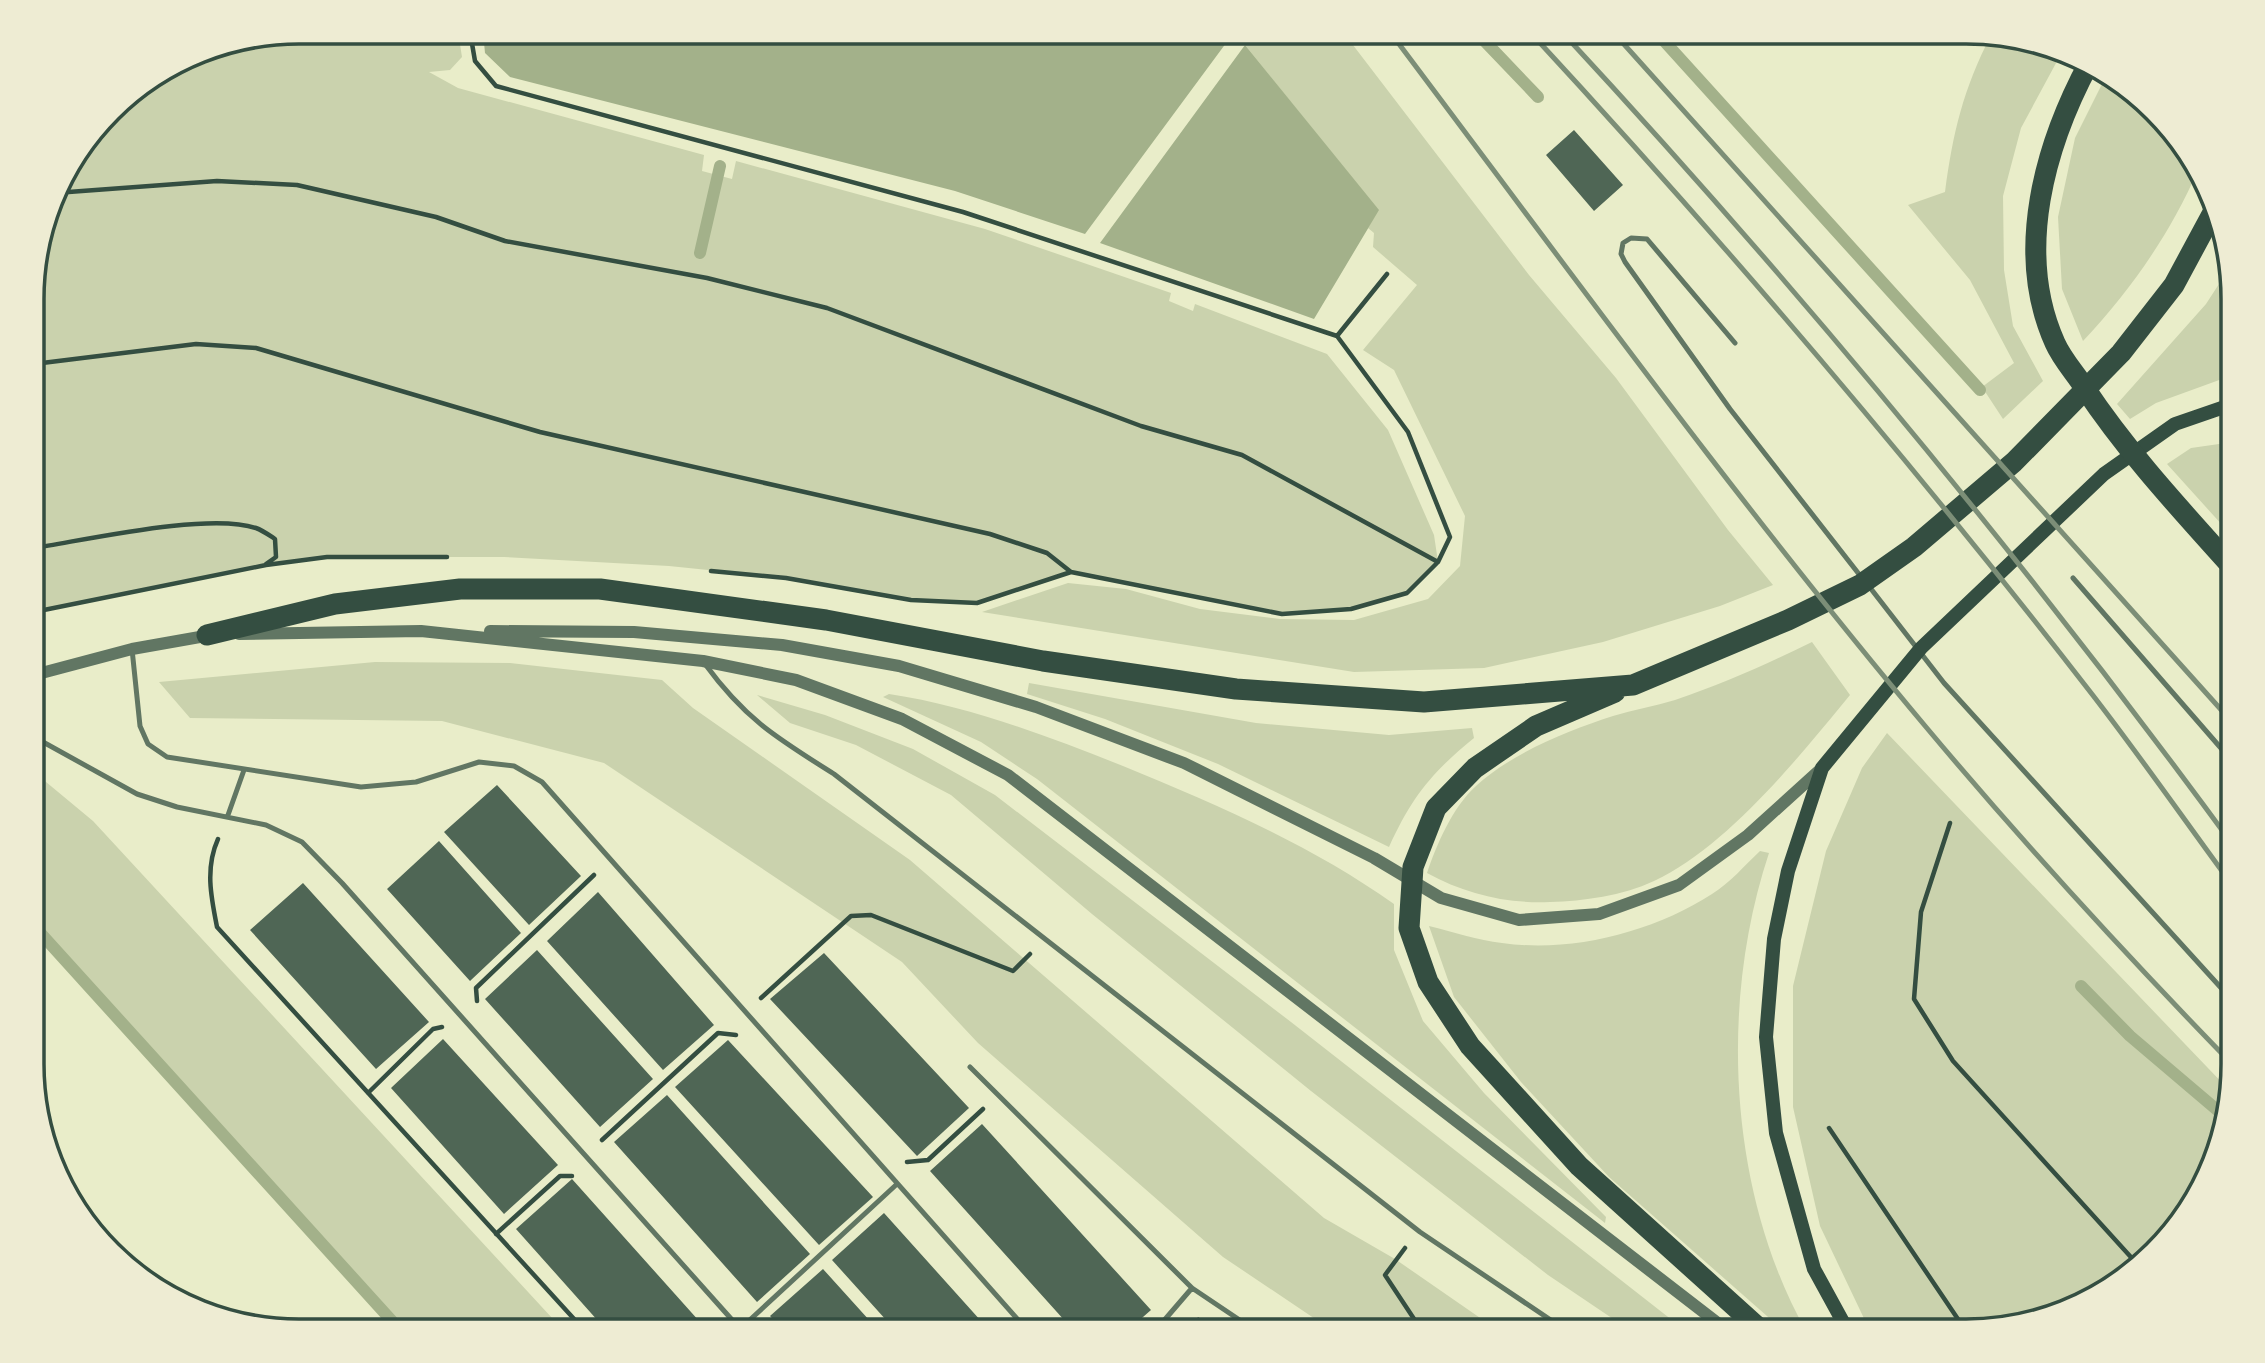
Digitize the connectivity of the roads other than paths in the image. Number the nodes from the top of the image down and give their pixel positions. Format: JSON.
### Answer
{"nodes":[{"id":1,"x":2084,"y":73,"type":"edge"},
{"id":2,"x":2209,"y":220,"type":"edge"},
{"id":3,"x":1735,"y":343,"type":"dead end"},
{"id":4,"x":2221,"y":408,"type":"edge"},
{"id":5,"x":2221,"y":554,"type":"edge"},
{"id":6,"x":2073,"y":578,"type":"dead end"},
{"id":7,"x":421,"y":631,"type":"junction"},
{"id":8,"x":207,"y":635,"type":"junction"},
{"id":9,"x":132,"y":649,"type":"junction"},
{"id":10,"x":704,"y":662,"type":"junction"},
{"id":11,"x":44,"y":672,"type":"edge"},
{"id":12,"x":1633,"y":685,"type":"junction"},
{"id":13,"x":44,"y":743,"type":"edge"},
{"id":14,"x":2221,"y":747,"type":"edge"},
{"id":15,"x":1822,"y":768,"type":"junction"},
{"id":16,"x":244,"y":770,"type":"junction"},
{"id":17,"x":228,"y":815,"type":"junction"},
{"id":18,"x":2221,"y":988,"type":"edge"},
{"id":19,"x":970,"y":1067,"type":"dead end"},
{"id":20,"x":897,"y":1184,"type":"junction"},
{"id":21,"x":1192,"y":1287,"type":"junction"},
{"id":22,"x":731,"y":1319,"type":"edge"},
{"id":23,"x":753,"y":1319,"type":"edge"},
{"id":24,"x":1017,"y":1319,"type":"edge"},
{"id":25,"x":1165,"y":1319,"type":"edge"},
{"id":26,"x":1239,"y":1319,"type":"edge"},
{"id":27,"x":1549,"y":1319,"type":"edge"},
{"id":28,"x":1712,"y":1319,"type":"edge"},
{"id":29,"x":1749,"y":1319,"type":"edge"},
{"id":30,"x":1841,"y":1319,"type":"edge"}],
"edges":[{"from":1,"to":5,"type":"highway"},
{"from":2,"to":12,"type":"highway"},
{"from":3,"to":18,"type":"lane"},
{"from":4,"to":15,"type":"main road"},
{"from":6,"to":14,"type":"lane"},
{"from":7,"to":8,"type":"street"},
{"from":7,"to":10,"type":"street"},
{"from":7,"to":15,"type":"street"},
{"from":8,"to":9,"type":"street"},
{"from":8,"to":12,"type":"highway"},
{"from":9,"to":11,"type":"street"},
{"from":9,"to":16,"type":"lane"},
{"from":10,"to":27,"type":"lane"},
{"from":10,"to":28,"type":"street"},
{"from":12,"to":29,"type":"highway"},
{"from":13,"to":17,"type":"lane"},
{"from":15,"to":30,"type":"main road"},
{"from":16,"to":17,"type":"lane"},
{"from":16,"to":20,"type":"lane"},
{"from":17,"to":22,"type":"lane"},
{"from":19,"to":21,"type":"lane"},
{"from":20,"to":23,"type":"lane"},
{"from":20,"to":24,"type":"lane"},
{"from":21,"to":25,"type":"lane"},
{"from":21,"to":26,"type":"lane"}]}
